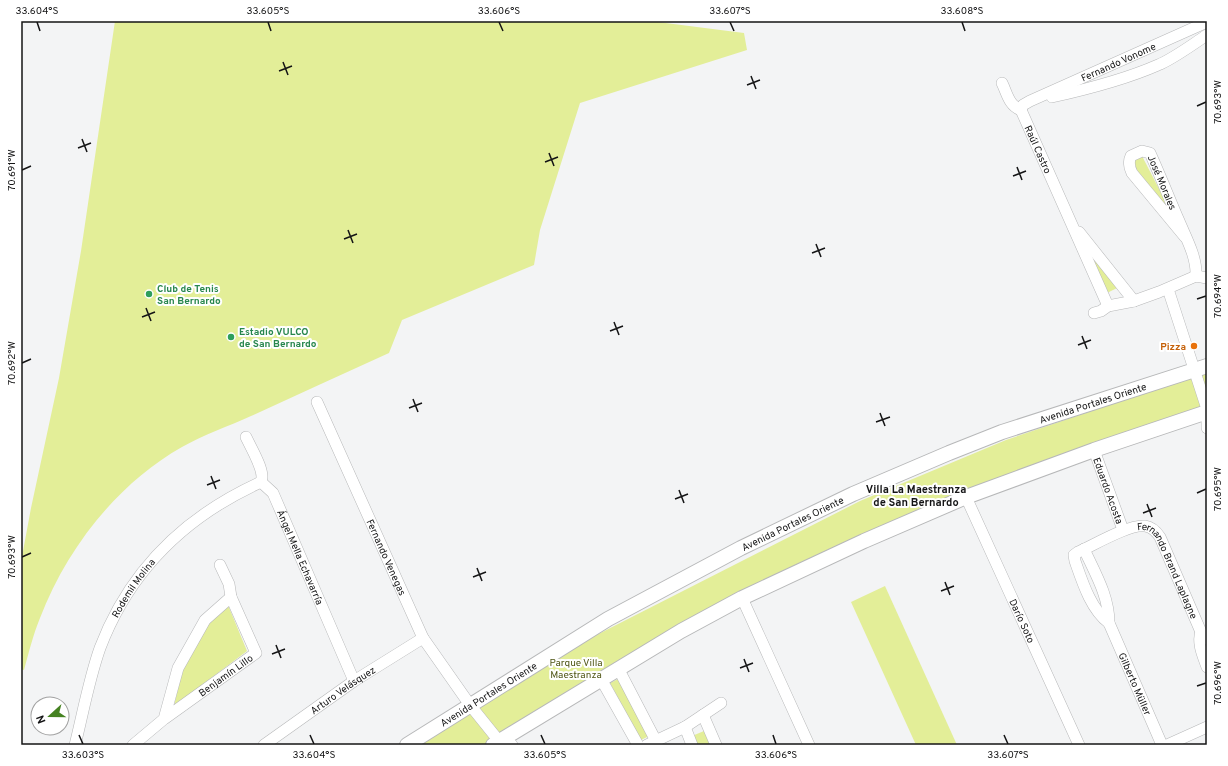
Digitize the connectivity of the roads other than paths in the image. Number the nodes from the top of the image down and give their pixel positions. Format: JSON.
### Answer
{"nodes":[{"id":1,"x":1207,"y":22,"type":"edge"},
{"id":2,"x":1207,"y":35,"type":"edge"},
{"id":3,"x":1002,"y":83,"type":"dead end"},
{"id":4,"x":1030,"y":101,"type":"junction"},
{"id":5,"x":1021,"y":110,"type":"junction"},
{"id":6,"x":1068,"y":219,"type":"junction"},
{"id":7,"x":1185,"y":237,"type":"junction"},
{"id":8,"x":1202,"y":277,"type":"edge"},
{"id":9,"x":1168,"y":289,"type":"junction"},
{"id":10,"x":1134,"y":301,"type":"junction"},
{"id":11,"x":1108,"y":306,"type":"junction"},
{"id":12,"x":1094,"y":313,"type":"dead end"},
{"id":13,"x":1207,"y":366,"type":"edge"},
{"id":14,"x":1193,"y":370,"type":"junction"},
{"id":15,"x":317,"y":402,"type":"dead end"},
{"id":16,"x":1207,"y":410,"type":"edge"},
{"id":17,"x":1207,"y":415,"type":"edge"},
{"id":18,"x":1207,"y":428,"type":"edge"},
{"id":19,"x":246,"y":437,"type":"dead end"},
{"id":20,"x":1094,"y":450,"type":"junction"},
{"id":21,"x":261,"y":482,"type":"junction"},
{"id":22,"x":966,"y":497,"type":"junction"},
{"id":23,"x":1123,"y":530,"type":"junction"},
{"id":24,"x":220,"y":565,"type":"dead end"},
{"id":25,"x":231,"y":597,"type":"junction"},
{"id":26,"x":742,"y":598,"type":"junction"},
{"id":27,"x":1204,"y":636,"type":"edge"},
{"id":28,"x":423,"y":638,"type":"junction"},
{"id":29,"x":1207,"y":667,"type":"edge"},
{"id":30,"x":618,"y":668,"type":"junction"},
{"id":31,"x":601,"y":679,"type":"junction"},
{"id":32,"x":354,"y":681,"type":"junction"},
{"id":33,"x":721,"y":703,"type":"dead end"},
{"id":34,"x":470,"y":705,"type":"junction"},
{"id":35,"x":704,"y":715,"type":"junction"},
{"id":36,"x":164,"y":719,"type":"junction"},
{"id":37,"x":685,"y":727,"type":"junction"},
{"id":38,"x":1207,"y":727,"type":"edge"},
{"id":39,"x":651,"y":743,"type":"edge"},
{"id":40,"x":501,"y":744,"type":"edge"},
{"id":41,"x":75,"y":745,"type":"edge"},
{"id":42,"x":133,"y":745,"type":"edge"},
{"id":43,"x":264,"y":745,"type":"edge"},
{"id":44,"x":407,"y":745,"type":"edge"},
{"id":45,"x":638,"y":745,"type":"edge"},
{"id":46,"x":692,"y":745,"type":"edge"},
{"id":47,"x":716,"y":745,"type":"edge"},
{"id":48,"x":809,"y":745,"type":"edge"},
{"id":49,"x":1080,"y":745,"type":"edge"},
{"id":50,"x":1162,"y":745,"type":"edge"},
{"id":51,"x":1167,"y":745,"type":"edge"}],
"edges":[{"from":1,"to":4,"type":"street","name":"Fernando Vonome"},
{"from":2,"to":4,"type":"street","name":"Fernando Vonome"},
{"from":3,"to":5,"type":"street","name":"Raúl Castro"},
{"from":4,"to":5,"type":"street","name":"Fernando Vonome"},
{"from":5,"to":6,"type":"street","name":"Raúl Castro"},
{"from":6,"to":10,"type":"street","name":"Raúl Castro"},
{"from":6,"to":11,"type":"street","name":"Raúl Castro"},
{"from":7,"to":7,"type":"street","name":"José Morales"},
{"from":7,"to":8,"type":"street","name":"José Morales"},
{"from":8,"to":9,"type":"street"},
{"from":9,"to":10,"type":"street"},
{"from":9,"to":14,"type":"street"},
{"from":10,"to":11,"type":"street"},
{"from":11,"to":12,"type":"street"},
{"from":13,"to":14,"type":"street","name":"Avenida Portales Oriente"},
{"from":14,"to":16,"type":"street"},
{"from":14,"to":34,"type":"street","name":"Avenida Portales Oriente"},
{"from":15,"to":28,"type":"street","name":"Fernando Venegas"},
{"from":16,"to":20,"type":"street"},
{"from":17,"to":18,"type":"street"},
{"from":19,"to":21,"type":"street"},
{"from":20,"to":22,"type":"street"},
{"from":20,"to":23,"type":"street","name":"Eduardo Acosta"},
{"from":21,"to":32,"type":"street","name":"Ángel Mella Echavarría"},
{"from":21,"to":41,"type":"street","name":"Rodemil Molina"},
{"from":22,"to":26,"type":"street"},
{"from":22,"to":49,"type":"street","name":"Darío Soto"},
{"from":23,"to":27,"type":"street","name":"Fernando Brand Laplagne"},
{"from":23,"to":50,"type":"street","name":"Gilberto Müller"},
{"from":24,"to":25,"type":"street","name":"Benjamín Lillo"},
{"from":25,"to":36,"type":"street"},
{"from":25,"to":36,"type":"street","name":"Benjamín Lillo"},
{"from":26,"to":30,"type":"street"},
{"from":26,"to":48,"type":"street"},
{"from":27,"to":29,"type":"street","name":"Fernando Brand Laplagne"},
{"from":28,"to":32,"type":"street","name":"Arturo Velásquez"},
{"from":28,"to":34,"type":"street","name":"Fernando Venegas"},
{"from":30,"to":31,"type":"street"},
{"from":30,"to":39,"type":"street"},
{"from":31,"to":40,"type":"street"},
{"from":31,"to":45,"type":"street"},
{"from":32,"to":43,"type":"street","name":"Arturo Velásquez"},
{"from":33,"to":35,"type":"street"},
{"from":34,"to":40,"type":"street","name":"Fernando Venegas"},
{"from":34,"to":44,"type":"street","name":"Avenida Portales Oriente"},
{"from":35,"to":37,"type":"street"},
{"from":35,"to":47,"type":"street"},
{"from":36,"to":42,"type":"street","name":"Benjamín Lillo"},
{"from":37,"to":39,"type":"street"},
{"from":37,"to":46,"type":"street"},
{"from":38,"to":51,"type":"street"}]}
